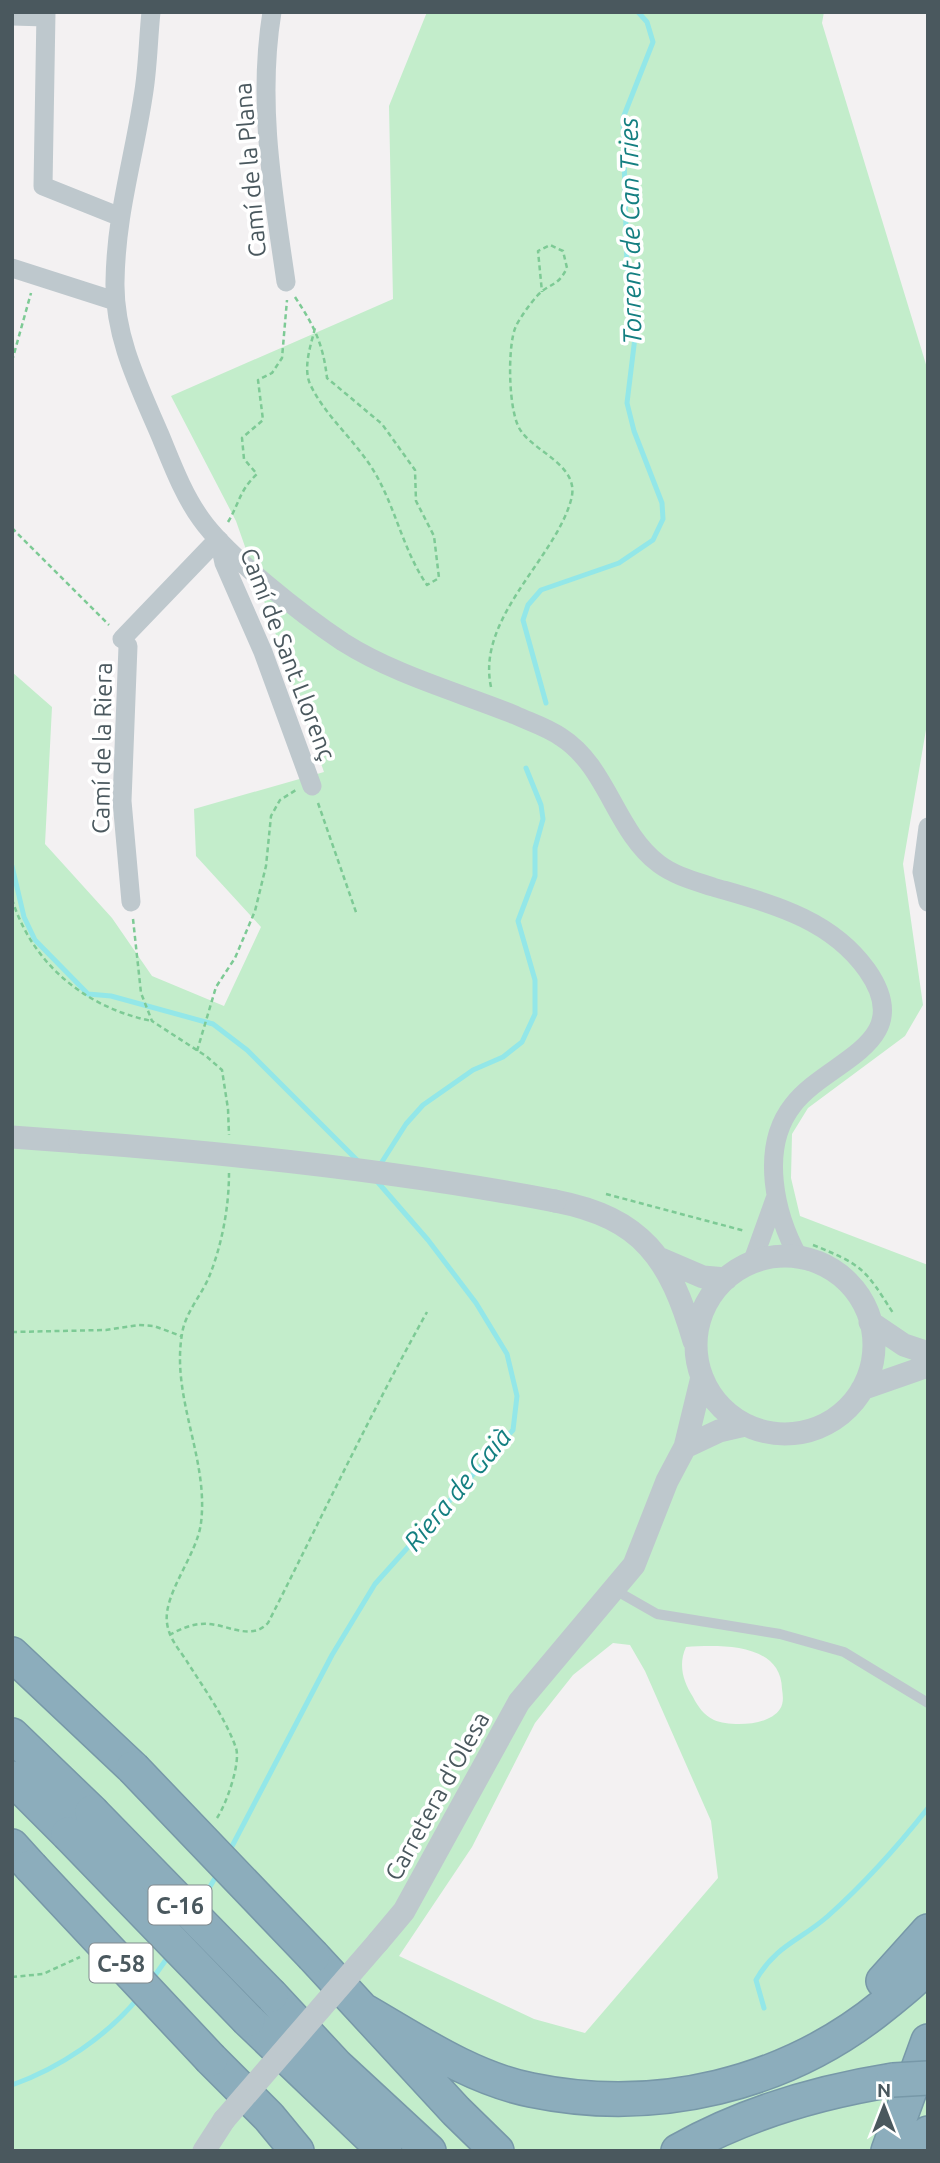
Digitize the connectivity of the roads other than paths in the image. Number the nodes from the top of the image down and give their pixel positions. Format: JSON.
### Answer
{"nodes":[{"id":1,"x":151,"y":12,"type":"edge"},
{"id":2,"x":272,"y":12,"type":"edge"},
{"id":3,"x":46,"y":15,"type":"edge"},
{"id":4,"x":12,"y":16,"type":"edge"},
{"id":5,"x":118,"y":216,"type":"junction"},
{"id":6,"x":12,"y":268,"type":"edge"},
{"id":7,"x":285,"y":282,"type":"road end"},
{"id":8,"x":115,"y":300,"type":"junction"},
{"id":9,"x":218,"y":539,"type":"junction"},
{"id":10,"x":312,"y":786,"type":"road end"},
{"id":11,"x":928,"y":827,"type":"edge"},
{"id":12,"x":131,"y":902,"type":"road end"},
{"id":13,"x":928,"y":902,"type":"edge"},
{"id":14,"x":12,"y":1137,"type":"edge"},
{"id":15,"x":776,"y":1195,"type":"junction"},
{"id":16,"x":799,"y":1258,"type":"junction"},
{"id":17,"x":661,"y":1259,"type":"junction"},
{"id":18,"x":752,"y":1263,"type":"junction"},
{"id":19,"x":726,"y":1279,"type":"junction"},
{"id":20,"x":870,"y":1322,"type":"junction"},
{"id":21,"x":696,"y":1347,"type":"junction"},
{"id":22,"x":928,"y":1353,"type":"edge"},
{"id":23,"x":928,"y":1366,"type":"edge"},
{"id":24,"x":702,"y":1377,"type":"junction"},
{"id":25,"x":862,"y":1389,"type":"junction"},
{"id":26,"x":745,"y":1424,"type":"junction"},
{"id":27,"x":685,"y":1447,"type":"junction"},
{"id":28,"x":615,"y":1590,"type":"junction"},
{"id":29,"x":12,"y":1654,"type":"edge"},
{"id":30,"x":928,"y":1703,"type":"edge"},
{"id":31,"x":12,"y":1735,"type":"edge"},
{"id":32,"x":12,"y":1778,"type":"edge"},
{"id":33,"x":80,"y":1823,"type":"junction"},
{"id":34,"x":22,"y":1856,"type":"edge"},
{"id":35,"x":928,"y":1931,"type":"edge"},
{"id":36,"x":928,"y":1966,"type":"edge"},
{"id":37,"x":365,"y":2011,"type":"junction"},
{"id":38,"x":928,"y":2041,"type":"edge"},
{"id":39,"x":467,"y":2069,"type":"junction"},
{"id":40,"x":928,"y":2078,"type":"edge"},
{"id":41,"x":270,"y":2117,"type":"junction"},
{"id":42,"x":928,"y":2133,"type":"edge"},
{"id":43,"x":204,"y":2151,"type":"edge"},
{"id":44,"x":297,"y":2151,"type":"edge"},
{"id":45,"x":313,"y":2151,"type":"edge"},
{"id":46,"x":386,"y":2151,"type":"edge"},
{"id":47,"x":429,"y":2151,"type":"edge"},
{"id":48,"x":497,"y":2151,"type":"edge"},
{"id":49,"x":678,"y":2151,"type":"edge"},
{"id":50,"x":888,"y":2151,"type":"edge"},
{"id":51,"x":921,"y":2151,"type":"edge"}],
"edges":[{"from":1,"to":5,"type":"street"},
{"from":2,"to":7,"type":"street","name":"Camí de la Plana"},
{"from":3,"to":4,"type":"street"},
{"from":3,"to":5,"type":"street"},
{"from":5,"to":8,"type":"street"},
{"from":6,"to":8,"type":"street"},
{"from":8,"to":9,"type":"street"},
{"from":9,"to":10,"type":"street","name":"Camí de Sant Llorenç"},
{"from":9,"to":12,"type":"street","name":"Camí de la Riera"},
{"from":9,"to":15,"type":"street"},
{"from":11,"to":13,"type":"street"},
{"from":14,"to":17,"type":"street","bridge":true},
{"from":15,"to":16,"type":"street"},
{"from":15,"to":18,"type":"street"},
{"from":16,"to":18,"type":"street"},
{"from":16,"to":20,"type":"street"},
{"from":17,"to":19,"type":"street"},
{"from":17,"to":21,"type":"street"},
{"from":18,"to":19,"type":"street"},
{"from":19,"to":21,"type":"street"},
{"from":20,"to":22,"type":"street"},
{"from":20,"to":25,"type":"street"},
{"from":21,"to":24,"type":"street"},
{"from":23,"to":25,"type":"street"},
{"from":24,"to":26,"type":"street"},
{"from":24,"to":27,"type":"street","name":"Carretera d'Olesa"},
{"from":25,"to":26,"type":"street"},
{"from":26,"to":27,"type":"street"},
{"from":27,"to":28,"type":"street","name":"Carretera d'Olesa"},
{"from":28,"to":30,"type":"lane"},
{"from":28,"to":43,"type":"street","name":"Carretera d'Olesa","bridge":true},
{"from":29,"to":37,"type":"highway","bridge":true},
{"from":31,"to":33,"type":"highway","number":"C-16"},
{"from":32,"to":33,"type":"highway","number":"C-16"},
{"from":33,"to":46,"type":"highway","number":"C-16","bridge":true},
{"from":33,"to":47,"type":"highway","number":"C-16","bridge":true},
{"from":34,"to":41,"type":"highway","number":"C-58","bridge":true},
{"from":35,"to":39,"type":"highway"},
{"from":36,"to":39,"type":"highway"},
{"from":37,"to":39,"type":"highway"},
{"from":37,"to":48,"type":"highway"},
{"from":38,"to":50,"type":"highway"},
{"from":40,"to":49,"type":"highway","bridge":true},
{"from":41,"to":44,"type":"highway"},
{"from":41,"to":45,"type":"highway","number":"C-58"},
{"from":42,"to":51,"type":"highway"}]}
